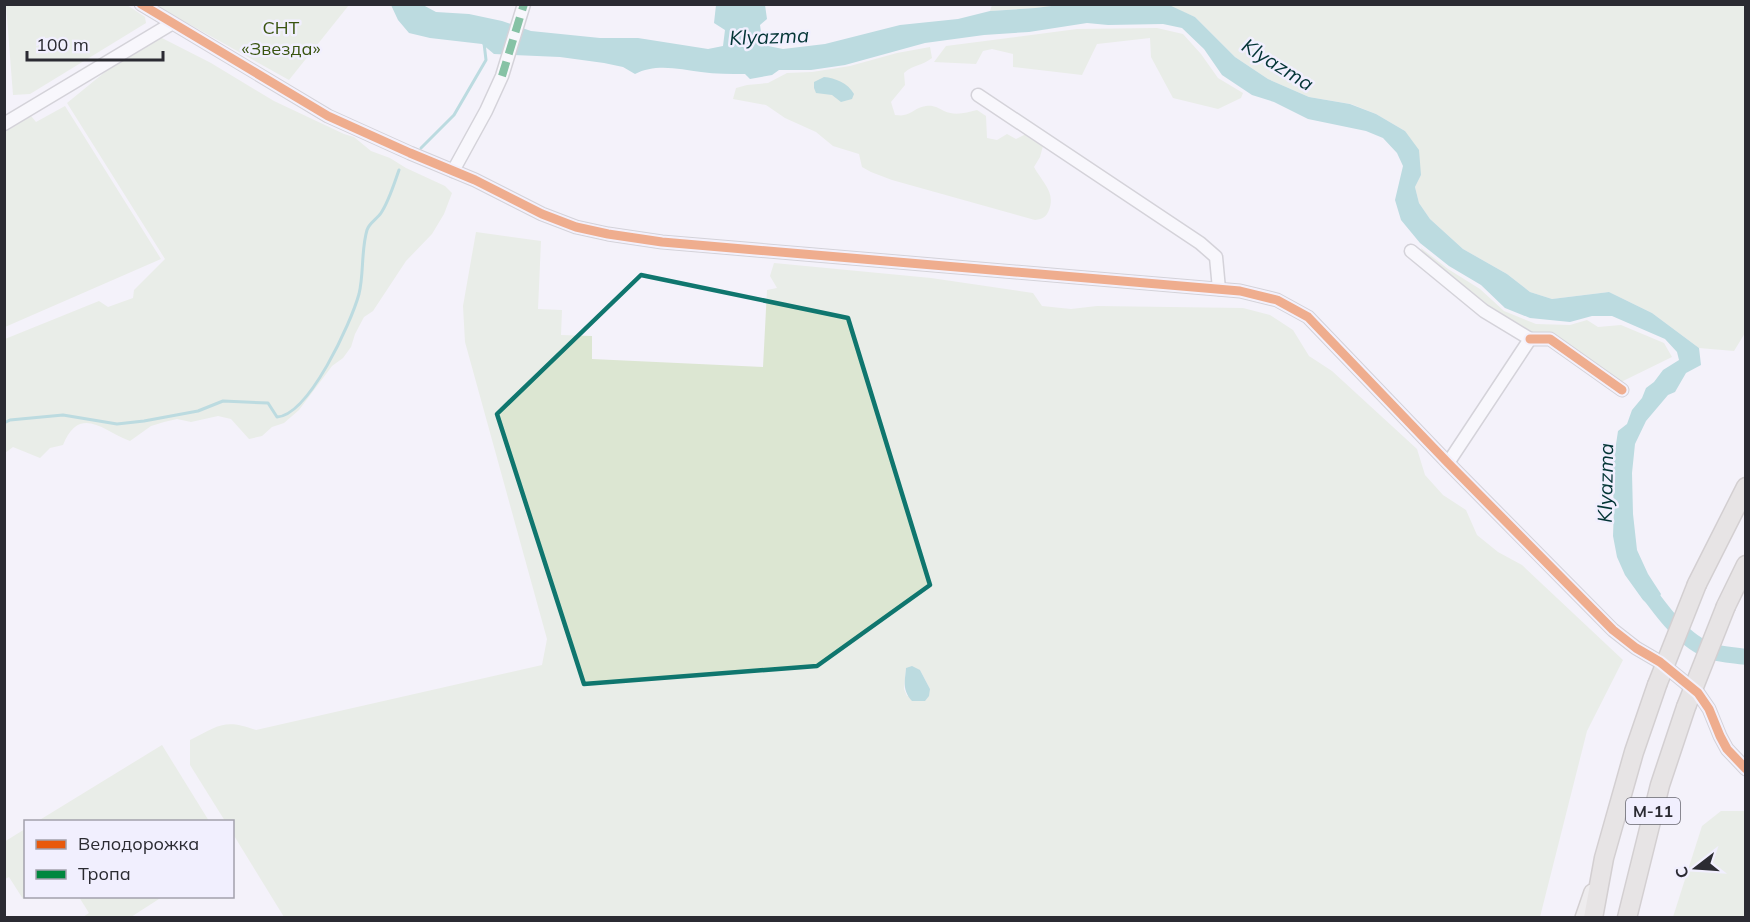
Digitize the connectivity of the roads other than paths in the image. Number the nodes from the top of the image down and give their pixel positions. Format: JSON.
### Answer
{"nodes":[{"id":1,"x":141,"y":4,"type":"edge"},
{"id":2,"x":523,"y":8,"type":"edge"},
{"id":3,"x":171,"y":24,"type":"junction"},
{"id":4,"x":978,"y":95,"type":"dead end"},
{"id":5,"x":4,"y":124,"type":"edge"},
{"id":6,"x":453,"y":171,"type":"junction"},
{"id":7,"x":1411,"y":251,"type":"dead end"},
{"id":8,"x":1219,"y":289,"type":"junction"},
{"id":9,"x":1530,"y":339,"type":"junction"},
{"id":10,"x":1622,"y":390,"type":"dead end"},
{"id":11,"x":1448,"y":463,"type":"junction"},
{"id":12,"x":1746,"y":487,"type":"edge"},
{"id":13,"x":1746,"y":565,"type":"edge"},
{"id":14,"x":1746,"y":769,"type":"edge"},
{"id":15,"x":1604,"y":858,"type":"junction"},
{"id":16,"x":1583,"y":918,"type":"edge"},
{"id":17,"x":1593,"y":918,"type":"edge"},
{"id":18,"x":1627,"y":918,"type":"edge"}],
"edges":[{"from":1,"to":3,"type":"street"},
{"from":2,"to":6,"type":"street"},
{"from":3,"to":5,"type":"street"},
{"from":3,"to":6,"type":"street"},
{"from":4,"to":8,"type":"street"},
{"from":6,"to":8,"type":"street"},
{"from":7,"to":9,"type":"street"},
{"from":8,"to":11,"type":"street"},
{"from":9,"to":10,"type":"street"},
{"from":9,"to":11,"type":"street"},
{"from":11,"to":14,"type":"street"},
{"from":12,"to":15,"type":"highway","number":"М-11","bridge":true},
{"from":13,"to":18,"type":"highway","number":"М-11","bridge":true},
{"from":15,"to":16,"type":"main road","number":"М-11"},
{"from":15,"to":17,"type":"highway","number":"М-11"}]}
